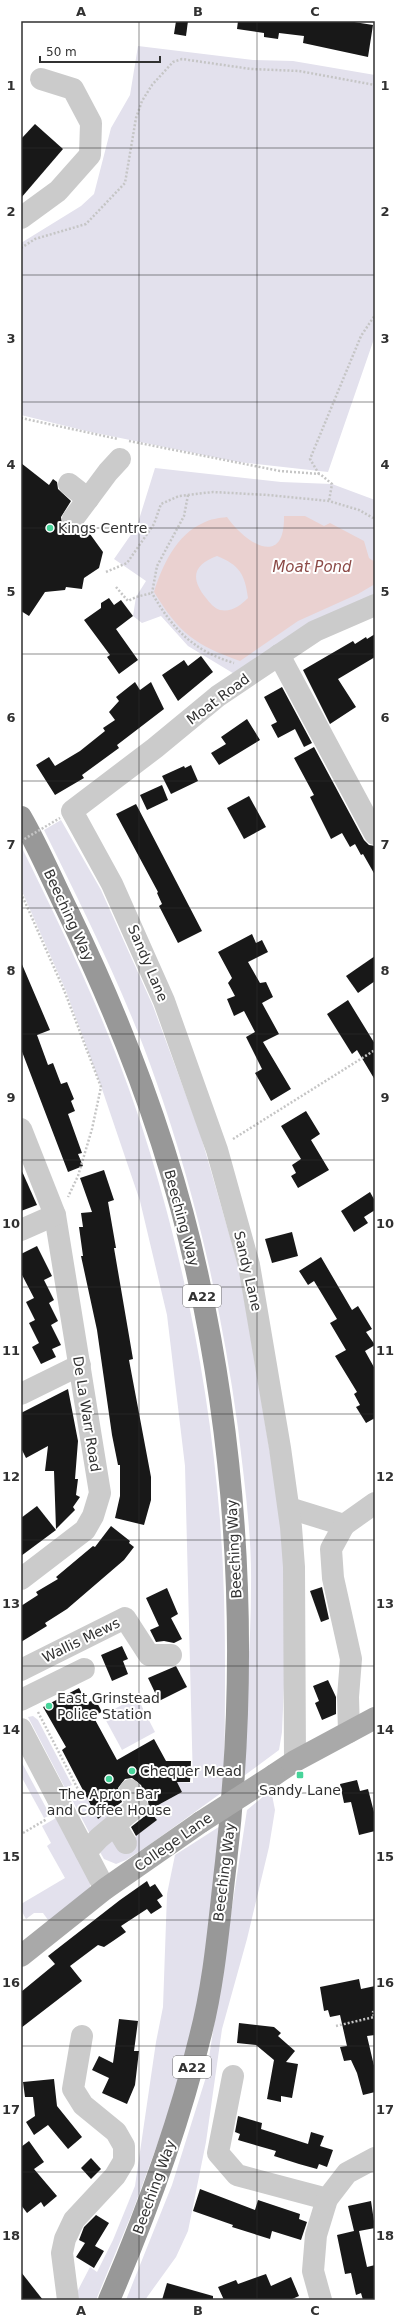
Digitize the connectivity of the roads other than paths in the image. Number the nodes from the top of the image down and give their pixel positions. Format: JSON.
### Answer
{"nodes":[{"id":1,"x":41,"y":78,"type":"dead end"},
{"id":2,"x":21,"y":218,"type":"edge"},
{"id":3,"x":120,"y":459,"type":"dead end"},
{"id":4,"x":68,"y":484,"type":"dead end"},
{"id":5,"x":88,"y":499,"type":"junction"},
{"id":6,"x":73,"y":519,"type":"dead end"},
{"id":7,"x":375,"y":605,"type":"edge"},
{"id":8,"x":279,"y":655,"type":"junction"},
{"id":9,"x":66,"y":815,"type":"joint"},
{"id":10,"x":21,"y":817,"type":"edge"},
{"id":11,"x":375,"y":834,"type":"edge"},
{"id":12,"x":21,"y":1129,"type":"edge"},
{"id":13,"x":55,"y":1215,"type":"junction"},
{"id":14,"x":21,"y":1230,"type":"edge"},
{"id":15,"x":80,"y":1365,"type":"junction"},
{"id":16,"x":21,"y":1394,"type":"edge"},
{"id":17,"x":375,"y":1503,"type":"edge"},
{"id":18,"x":289,"y":1508,"type":"junction"},
{"id":19,"x":344,"y":1525,"type":"junction"},
{"id":20,"x":21,"y":1579,"type":"edge"},
{"id":21,"x":171,"y":1655,"type":"dead end"},
{"id":22,"x":84,"y":1669,"type":"dead end"},
{"id":23,"x":21,"y":1670,"type":"edge"},
{"id":24,"x":28,"y":1704,"type":"edge"},
{"id":25,"x":375,"y":1718,"type":"edge"},
{"id":26,"x":21,"y":1729,"type":"edge"},
{"id":27,"x":349,"y":1732,"type":"junction"},
{"id":28,"x":295,"y":1761,"type":"junction"},
{"id":29,"x":130,"y":1790,"type":"dead end"},
{"id":30,"x":86,"y":1852,"type":"junction"},
{"id":31,"x":105,"y":1889,"type":"junction"},
{"id":32,"x":21,"y":1956,"type":"edge"},
{"id":33,"x":82,"y":2036,"type":"dead end"},
{"id":34,"x":233,"y":2076,"type":"dead end"},
{"id":35,"x":375,"y":2158,"type":"edge"},
{"id":36,"x":328,"y":2198,"type":"junction"},
{"id":37,"x":68,"y":2300,"type":"edge"},
{"id":38,"x":109,"y":2300,"type":"edge"},
{"id":39,"x":321,"y":2300,"type":"edge"}],
"edges":[{"from":1,"to":2,"type":"street"},
{"from":3,"to":5,"type":"street"},
{"from":4,"to":5,"type":"street"},
{"from":5,"to":6,"type":"street"},
{"from":7,"to":8,"type":"street","name":"Moat Road"},
{"from":8,"to":9,"type":"street","name":"Moat Road"},
{"from":8,"to":11,"type":"street"},
{"from":9,"to":18,"type":"street","name":"Sandy Lane"},
{"from":10,"to":38,"type":"highway","name":"Beeching Way","number":"A22"},
{"from":12,"to":13,"type":"street","name":"De La Warr Road"},
{"from":13,"to":14,"type":"street"},
{"from":13,"to":15,"type":"street","name":"De La Warr Road"},
{"from":15,"to":16,"type":"street"},
{"from":15,"to":20,"type":"street","name":"De La Warr Road"},
{"from":17,"to":19,"type":"street"},
{"from":18,"to":19,"type":"street"},
{"from":18,"to":28,"type":"street","name":"Sandy Lane"},
{"from":19,"to":27,"type":"street"},
{"from":21,"to":23,"type":"street","name":"Wallis Mews"},
{"from":22,"to":24,"type":"street"},
{"from":25,"to":27,"type":"main road","name":"College Lane"},
{"from":26,"to":30,"type":"street"},
{"from":27,"to":28,"type":"main road","name":"College Lane"},
{"from":28,"to":31,"type":"main road","name":"College Lane","bridge":true},
{"from":29,"to":30,"type":"street"},
{"from":30,"to":31,"type":"street"},
{"from":31,"to":32,"type":"main road","name":"College Lane"},
{"from":33,"to":37,"type":"street"},
{"from":34,"to":36,"type":"street"},
{"from":35,"to":36,"type":"street"},
{"from":36,"to":39,"type":"street"}]}
